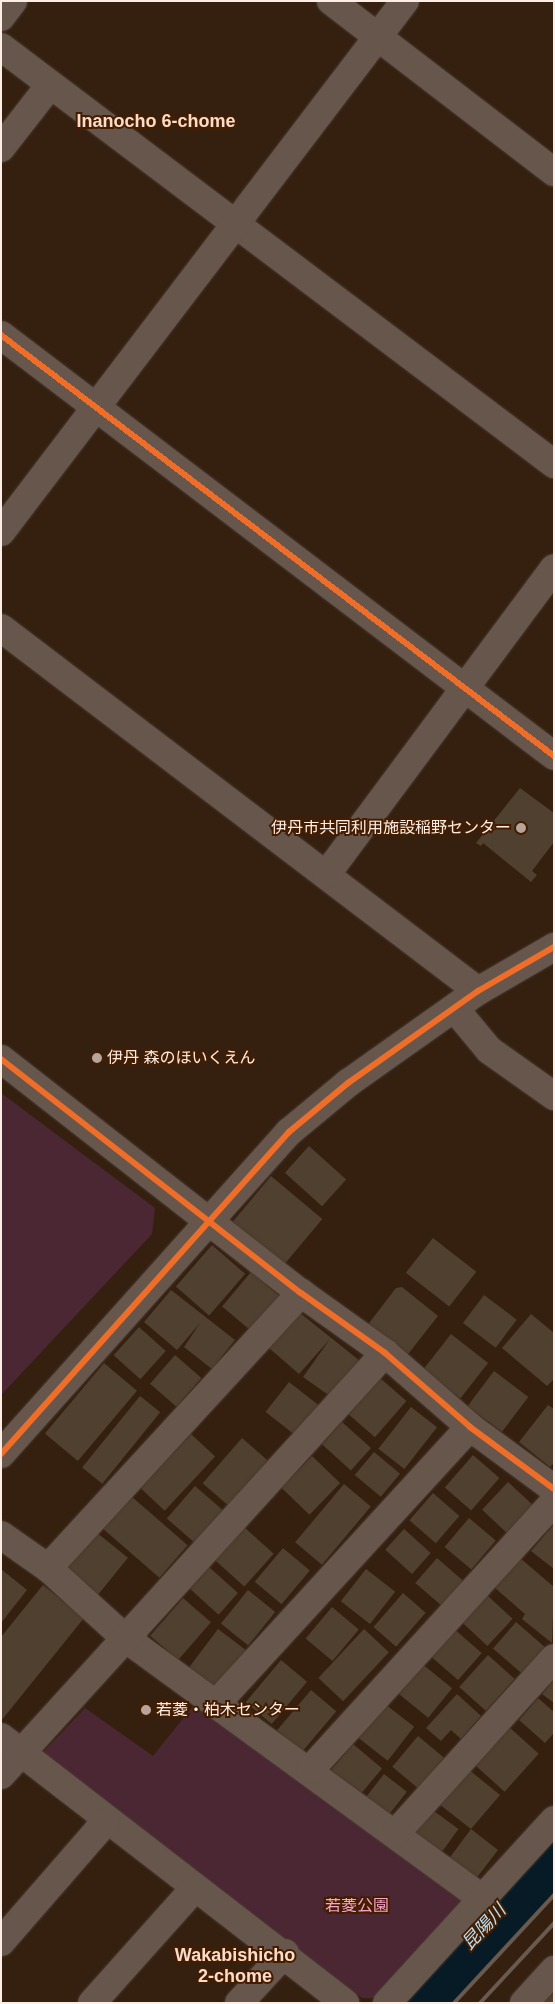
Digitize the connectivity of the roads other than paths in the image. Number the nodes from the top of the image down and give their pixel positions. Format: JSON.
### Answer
{"nodes":[{"id":1,"x":13,"y":1,"type":"edge"},
{"id":2,"x":331,"y":1,"type":"edge"},
{"id":3,"x":405,"y":1,"type":"edge"},
{"id":4,"x":1,"y":16,"type":"edge"},
{"id":5,"x":378,"y":37,"type":"junction"},
{"id":6,"x":1,"y":47,"type":"edge"},
{"id":7,"x":50,"y":85,"type":"junction"},
{"id":8,"x":1,"y":148,"type":"edge"},
{"id":9,"x":554,"y":172,"type":"edge"},
{"id":10,"x":238,"y":223,"type":"junction"},
{"id":11,"x":1,"y":335,"type":"edge"},
{"id":12,"x":97,"y":407,"type":"junction"},
{"id":13,"x":554,"y":464,"type":"edge"},
{"id":14,"x":1,"y":532,"type":"edge"},
{"id":15,"x":554,"y":568,"type":"edge"},
{"id":16,"x":1,"y":628,"type":"edge"},
{"id":17,"x":466,"y":690,"type":"junction"},
{"id":18,"x":554,"y":756,"type":"edge"},
{"id":19,"x":326,"y":875,"type":"junction"},
{"id":20,"x":554,"y":947,"type":"edge"},
{"id":21,"x":478,"y":991,"type":"junction"},
{"id":22,"x":455,"y":1009,"type":"junction"},
{"id":23,"x":1,"y":1059,"type":"edge"},
{"id":24,"x":554,"y":1096,"type":"edge"},
{"id":25,"x":212,"y":1221,"type":"junction"},
{"id":26,"x":301,"y":1293,"type":"junction"},
{"id":27,"x":385,"y":1353,"type":"junction"},
{"id":28,"x":470,"y":1428,"type":"junction"},
{"id":29,"x":1,"y":1454,"type":"edge"},
{"id":30,"x":554,"y":1489,"type":"edge"},
{"id":31,"x":554,"y":1502,"type":"edge"},
{"id":32,"x":1,"y":1535,"type":"edge"},
{"id":33,"x":48,"y":1568,"type":"junction"},
{"id":34,"x":125,"y":1638,"type":"junction"},
{"id":35,"x":554,"y":1658,"type":"edge"},
{"id":36,"x":216,"y":1704,"type":"junction"},
{"id":37,"x":11,"y":1745,"type":"edge"},
{"id":38,"x":310,"y":1770,"type":"junction"},
{"id":39,"x":1,"y":1775,"type":"edge"},
{"id":40,"x":554,"y":1820,"type":"edge"},
{"id":41,"x":106,"y":1821,"type":"junction"},
{"id":42,"x":395,"y":1834,"type":"junction"},
{"id":43,"x":196,"y":1888,"type":"junction"},
{"id":44,"x":482,"y":1898,"type":"junction"},
{"id":45,"x":1,"y":1942,"type":"edge"},
{"id":46,"x":285,"y":1954,"type":"junction"},
{"id":47,"x":554,"y":1970,"type":"edge"},
{"id":48,"x":92,"y":2003,"type":"edge"},
{"id":49,"x":239,"y":2003,"type":"edge"},
{"id":50,"x":345,"y":2003,"type":"edge"},
{"id":51,"x":387,"y":2003,"type":"edge"},
{"id":52,"x":524,"y":2003,"type":"edge"}],
"edges":[{"from":1,"to":4,"type":"street"},
{"from":2,"to":5,"type":"street"},
{"from":3,"to":5,"type":"street"},
{"from":5,"to":9,"type":"street"},
{"from":5,"to":10,"type":"street"},
{"from":6,"to":7,"type":"street"},
{"from":7,"to":8,"type":"street"},
{"from":7,"to":10,"type":"street"},
{"from":10,"to":12,"type":"street"},
{"from":10,"to":13,"type":"street"},
{"from":11,"to":12,"type":"street"},
{"from":12,"to":14,"type":"street"},
{"from":12,"to":17,"type":"street"},
{"from":15,"to":17,"type":"street"},
{"from":16,"to":19,"type":"street"},
{"from":17,"to":18,"type":"street"},
{"from":17,"to":19,"type":"street"},
{"from":19,"to":21,"type":"street"},
{"from":20,"to":21,"type":"street"},
{"from":21,"to":22,"type":"street"},
{"from":22,"to":24,"type":"street"},
{"from":22,"to":25,"type":"street"},
{"from":23,"to":25,"type":"street"},
{"from":25,"to":26,"type":"street"},
{"from":25,"to":29,"type":"street"},
{"from":26,"to":27,"type":"street"},
{"from":26,"to":33,"type":"street"},
{"from":27,"to":28,"type":"street"},
{"from":27,"to":34,"type":"street"},
{"from":28,"to":30,"type":"street"},
{"from":28,"to":36,"type":"street"},
{"from":31,"to":38,"type":"street"},
{"from":32,"to":33,"type":"street"},
{"from":33,"to":34,"type":"street"},
{"from":34,"to":36,"type":"street"},
{"from":34,"to":37,"type":"street"},
{"from":35,"to":42,"type":"street"},
{"from":36,"to":38,"type":"street"},
{"from":37,"to":39,"type":"street"},
{"from":37,"to":41,"type":"street"},
{"from":38,"to":42,"type":"street"},
{"from":40,"to":44,"type":"street"},
{"from":41,"to":43,"type":"street"},
{"from":41,"to":45,"type":"street"},
{"from":42,"to":44,"type":"street"},
{"from":43,"to":46,"type":"street"},
{"from":43,"to":48,"type":"street"},
{"from":44,"to":51,"type":"street"},
{"from":46,"to":49,"type":"street"},
{"from":46,"to":50,"type":"street"},
{"from":47,"to":52,"type":"street"}]}
